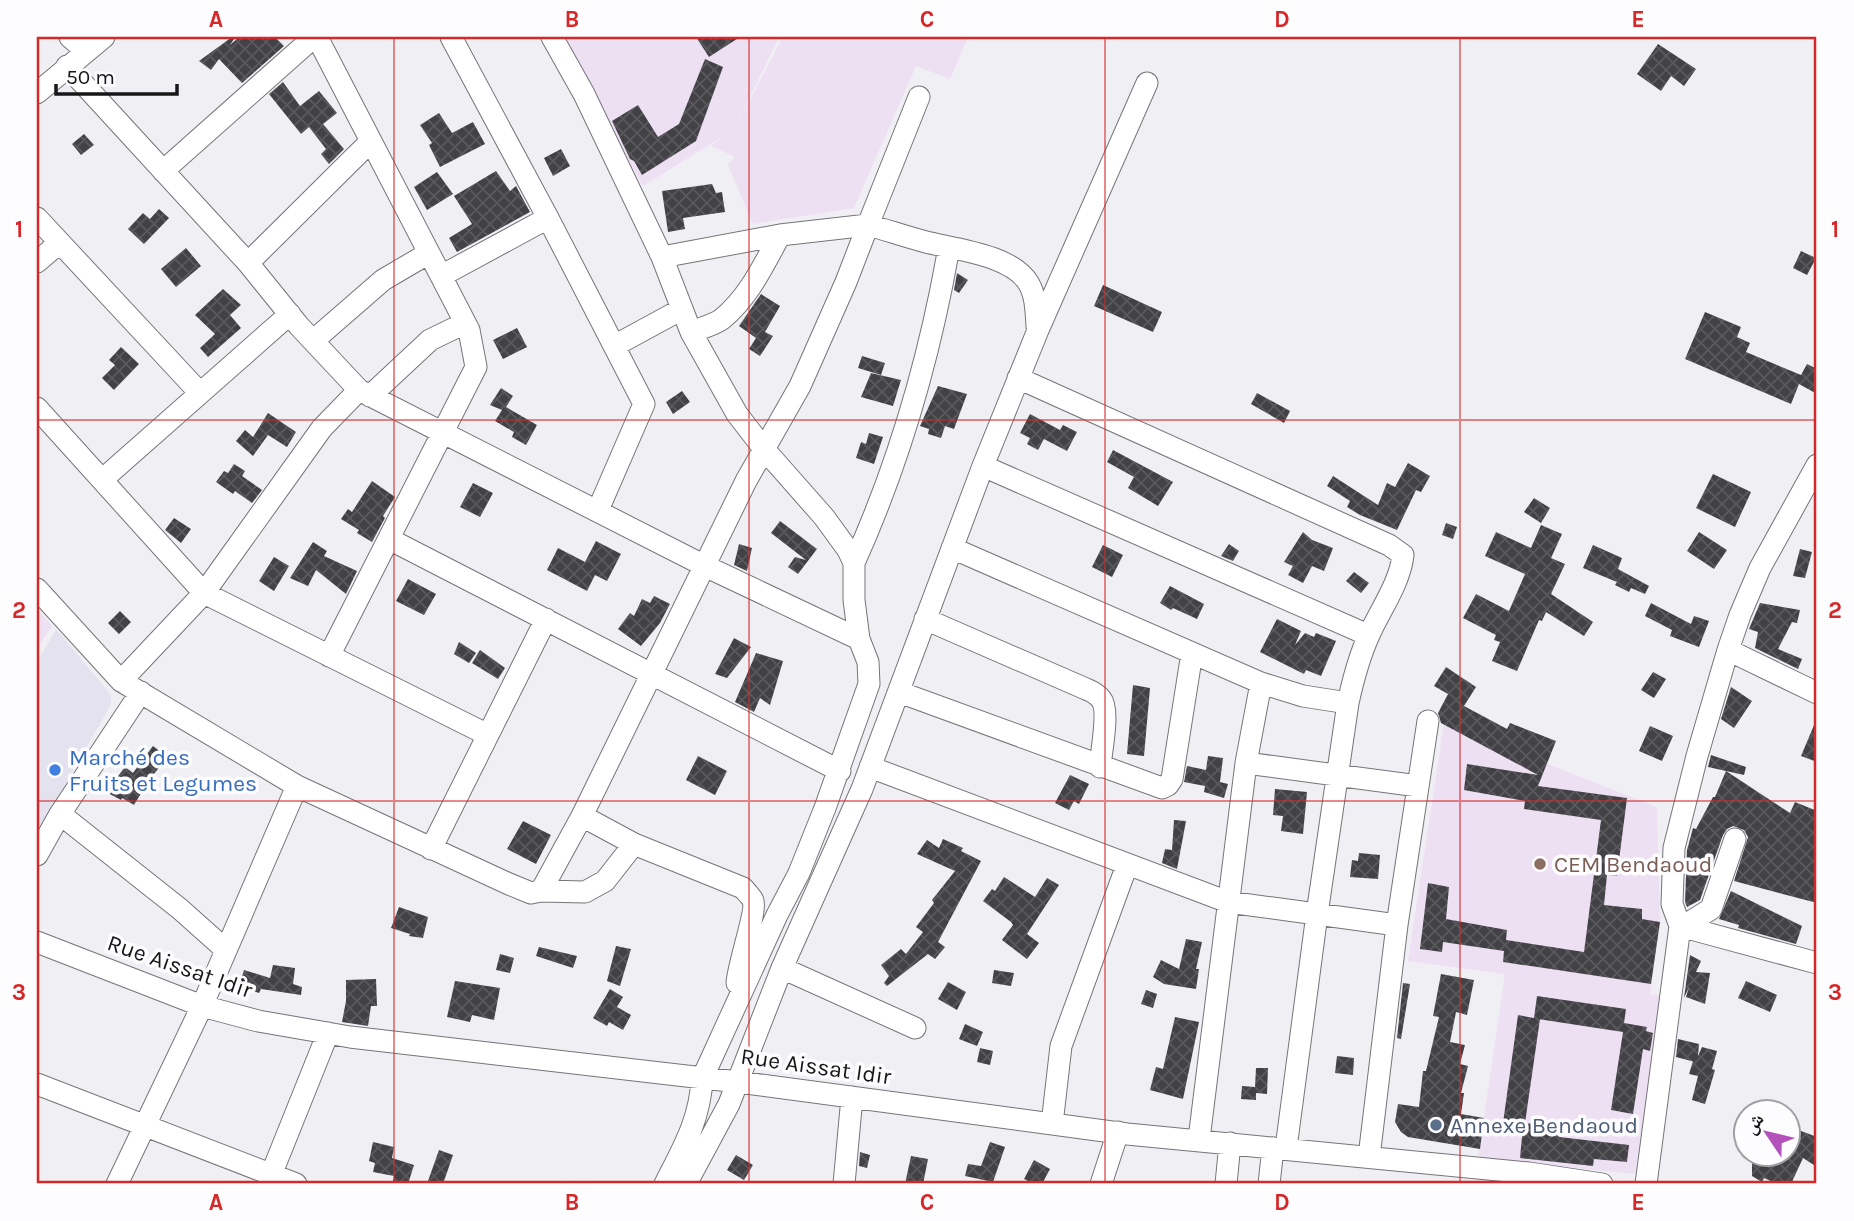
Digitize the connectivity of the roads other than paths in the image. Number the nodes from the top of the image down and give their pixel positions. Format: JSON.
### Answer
{"nodes":[{"id":1,"x":69,"y":37,"type":"edge"},
{"id":2,"x":104,"y":37,"type":"edge"},
{"id":3,"x":316,"y":37,"type":"edge"},
{"id":4,"x":451,"y":37,"type":"edge"},
{"id":5,"x":551,"y":37,"type":"edge"},
{"id":6,"x":86,"y":51,"type":"junction"},
{"id":7,"x":67,"y":66,"type":"junction"},
{"id":8,"x":1147,"y":83,"type":"dead end"},
{"id":9,"x":37,"y":93,"type":"edge"},
{"id":10,"x":919,"y":97,"type":"dead end"},
{"id":11,"x":370,"y":142,"type":"junction"},
{"id":12,"x":163,"y":171,"type":"junction"},
{"id":13,"x":37,"y":218,"type":"edge"},
{"id":14,"x":548,"y":218,"type":"junction"},
{"id":15,"x":868,"y":225,"type":"junction"},
{"id":16,"x":780,"y":235,"type":"junction"},
{"id":17,"x":57,"y":240,"type":"junction"},
{"id":18,"x":949,"y":247,"type":"junction"},
{"id":19,"x":429,"y":253,"type":"junction"},
{"id":20,"x":662,"y":257,"type":"junction"},
{"id":21,"x":37,"y":262,"type":"edge"},
{"id":22,"x":247,"y":262,"type":"junction"},
{"id":23,"x":441,"y":276,"type":"junction"},
{"id":24,"x":682,"y":309,"type":"junction"},
{"id":25,"x":290,"y":314,"type":"junction"},
{"id":26,"x":465,"y":323,"type":"junction"},
{"id":27,"x":1038,"y":330,"type":"junction"},
{"id":28,"x":691,"y":332,"type":"junction"},
{"id":29,"x":314,"y":340,"type":"junction"},
{"id":30,"x":614,"y":346,"type":"junction"},
{"id":31,"x":1018,"y":378,"type":"junction"},
{"id":32,"x":200,"y":393,"type":"junction"},
{"id":33,"x":365,"y":393,"type":"junction"},
{"id":34,"x":37,"y":408,"type":"edge"},
{"id":35,"x":443,"y":433,"type":"junction"},
{"id":36,"x":764,"y":449,"type":"junction"},
{"id":37,"x":1817,"y":465,"type":"edge"},
{"id":38,"x":983,"y":466,"type":"junction"},
{"id":39,"x":103,"y":479,"type":"junction"},
{"id":40,"x":1808,"y":499,"type":"edge"},
{"id":41,"x":598,"y":510,"type":"junction"},
{"id":42,"x":389,"y":539,"type":"junction"},
{"id":43,"x":952,"y":548,"type":"junction"},
{"id":44,"x":854,"y":563,"type":"junction"},
{"id":45,"x":705,"y":566,"type":"junction"},
{"id":46,"x":37,"y":589,"type":"edge"},
{"id":47,"x":204,"y":593,"type":"junction"},
{"id":48,"x":546,"y":618,"type":"junction"},
{"id":49,"x":925,"y":619,"type":"junction"},
{"id":50,"x":1368,"y":635,"type":"junction"},
{"id":51,"x":859,"y":639,"type":"junction"},
{"id":52,"x":1728,"y":650,"type":"junction"},
{"id":53,"x":1192,"y":653,"type":"junction"},
{"id":54,"x":329,"y":656,"type":"junction"},
{"id":55,"x":652,"y":675,"type":"junction"},
{"id":56,"x":121,"y":681,"type":"junction"},
{"id":57,"x":1261,"y":683,"type":"junction"},
{"id":58,"x":141,"y":692,"type":"junction"},
{"id":59,"x":899,"y":692,"type":"junction"},
{"id":60,"x":1817,"y":693,"type":"edge"},
{"id":61,"x":1348,"y":703,"type":"junction"},
{"id":62,"x":1428,"y":721,"type":"dead end"},
{"id":63,"x":488,"y":735,"type":"junction"},
{"id":64,"x":1246,"y":763,"type":"junction"},
{"id":65,"x":870,"y":767,"type":"junction"},
{"id":66,"x":1100,"y":767,"type":"junction"},
{"id":67,"x":839,"y":771,"type":"junction"},
{"id":68,"x":1338,"y":776,"type":"junction"},
{"id":69,"x":297,"y":786,"type":"junction"},
{"id":70,"x":1418,"y":786,"type":"junction"},
{"id":71,"x":60,"y":814,"type":"junction"},
{"id":72,"x":582,"y":816,"type":"junction"},
{"id":73,"x":1735,"y":839,"type":"dead end"},
{"id":74,"x":634,"y":844,"type":"junction"},
{"id":75,"x":431,"y":849,"type":"junction"},
{"id":76,"x":37,"y":855,"type":"edge"},
{"id":77,"x":1127,"y":864,"type":"junction"},
{"id":78,"x":541,"y":891,"type":"junction"},
{"id":79,"x":1228,"y":902,"type":"junction"},
{"id":80,"x":1317,"y":914,"type":"junction"},
{"id":81,"x":1397,"y":925,"type":"junction"},
{"id":82,"x":1681,"y":927,"type":"junction"},
{"id":83,"x":37,"y":942,"type":"edge"},
{"id":84,"x":226,"y":950,"type":"junction"},
{"id":85,"x":1817,"y":963,"type":"edge"},
{"id":86,"x":782,"y":968,"type":"junction"},
{"id":87,"x":736,"y":1003,"type":"junction"},
{"id":88,"x":202,"y":1006,"type":"junction"},
{"id":89,"x":915,"y":1028,"type":"dead end"},
{"id":90,"x":328,"y":1033,"type":"junction"},
{"id":91,"x":702,"y":1079,"type":"junction"},
{"id":92,"x":738,"y":1082,"type":"junction"},
{"id":93,"x":37,"y":1084,"type":"edge"},
{"id":94,"x":852,"y":1097,"type":"junction"},
{"id":95,"x":1052,"y":1124,"type":"junction"},
{"id":96,"x":145,"y":1125,"type":"junction"},
{"id":97,"x":1118,"y":1132,"type":"junction"},
{"id":98,"x":1199,"y":1139,"type":"junction"},
{"id":99,"x":1230,"y":1143,"type":"junction"},
{"id":100,"x":1280,"y":1148,"type":"junction"},
{"id":101,"x":1368,"y":1157,"type":"junction"},
{"id":102,"x":267,"y":1177,"type":"edge"},
{"id":103,"x":1529,"y":1178,"type":"edge"},
{"id":104,"x":117,"y":1184,"type":"edge"},
{"id":105,"x":296,"y":1184,"type":"edge"},
{"id":106,"x":665,"y":1184,"type":"edge"},
{"id":107,"x":686,"y":1184,"type":"edge"},
{"id":108,"x":844,"y":1184,"type":"edge"},
{"id":109,"x":1101,"y":1184,"type":"edge"},
{"id":110,"x":1226,"y":1184,"type":"edge"},
{"id":111,"x":1269,"y":1184,"type":"edge"},
{"id":112,"x":1602,"y":1184,"type":"edge"},
{"id":113,"x":1646,"y":1184,"type":"edge"}],
"edges":[{"from":1,"to":6,"type":"street"},
{"from":2,"to":6,"type":"street"},
{"from":3,"to":11,"type":"street"},
{"from":3,"to":12,"type":"street"},
{"from":4,"to":14,"type":"street"},
{"from":5,"to":20,"type":"street"},
{"from":6,"to":7,"type":"street"},
{"from":7,"to":9,"type":"street"},
{"from":7,"to":12,"type":"street"},
{"from":8,"to":27,"type":"street"},
{"from":10,"to":15,"type":"street"},
{"from":11,"to":19,"type":"street"},
{"from":11,"to":22,"type":"street"},
{"from":12,"to":22,"type":"street"},
{"from":13,"to":17,"type":"street"},
{"from":14,"to":23,"type":"street"},
{"from":14,"to":30,"type":"street"},
{"from":15,"to":16,"type":"street"},
{"from":15,"to":18,"type":"street"},
{"from":15,"to":36,"type":"street"},
{"from":16,"to":20,"type":"street"},
{"from":16,"to":28,"type":"street"},
{"from":17,"to":21,"type":"street"},
{"from":17,"to":32,"type":"street"},
{"from":18,"to":27,"type":"street"},
{"from":18,"to":44,"type":"street"},
{"from":19,"to":23,"type":"street"},
{"from":19,"to":29,"type":"street"},
{"from":20,"to":24,"type":"street"},
{"from":22,"to":25,"type":"street"},
{"from":23,"to":26,"type":"street"},
{"from":24,"to":28,"type":"street"},
{"from":24,"to":30,"type":"street"},
{"from":25,"to":29,"type":"street"},
{"from":25,"to":32,"type":"street"},
{"from":26,"to":33,"type":"street"},
{"from":26,"to":35,"type":"street"},
{"from":27,"to":31,"type":"street"},
{"from":28,"to":36,"type":"street"},
{"from":29,"to":33,"type":"street"},
{"from":30,"to":41,"type":"street"},
{"from":31,"to":38,"type":"street"},
{"from":31,"to":50,"type":"street"},
{"from":32,"to":39,"type":"street"},
{"from":33,"to":35,"type":"street"},
{"from":33,"to":47,"type":"street"},
{"from":34,"to":39,"type":"street"},
{"from":35,"to":41,"type":"street"},
{"from":35,"to":42,"type":"street"},
{"from":36,"to":44,"type":"street"},
{"from":36,"to":45,"type":"street"},
{"from":37,"to":40,"type":"street"},
{"from":38,"to":43,"type":"street"},
{"from":38,"to":50,"type":"street"},
{"from":39,"to":47,"type":"street"},
{"from":40,"to":52,"type":"street"},
{"from":41,"to":45,"type":"street"},
{"from":42,"to":48,"type":"street"},
{"from":42,"to":54,"type":"street"},
{"from":43,"to":49,"type":"street"},
{"from":43,"to":53,"type":"street"},
{"from":44,"to":51,"type":"street"},
{"from":45,"to":51,"type":"street"},
{"from":45,"to":55,"type":"street"},
{"from":46,"to":56,"type":"street"},
{"from":47,"to":54,"type":"street"},
{"from":47,"to":56,"type":"street"},
{"from":48,"to":55,"type":"street"},
{"from":48,"to":63,"type":"street"},
{"from":49,"to":59,"type":"street"},
{"from":49,"to":66,"type":"street"},
{"from":50,"to":61,"type":"street"},
{"from":51,"to":67,"type":"street"},
{"from":52,"to":60,"type":"street"},
{"from":52,"to":82,"type":"street"},
{"from":53,"to":57,"type":"street"},
{"from":53,"to":66,"type":"street"},
{"from":54,"to":63,"type":"street"},
{"from":55,"to":67,"type":"street"},
{"from":55,"to":72,"type":"street"},
{"from":56,"to":58,"type":"street"},
{"from":57,"to":61,"type":"street"},
{"from":57,"to":64,"type":"street"},
{"from":58,"to":69,"type":"street"},
{"from":58,"to":71,"type":"street"},
{"from":59,"to":65,"type":"street"},
{"from":59,"to":66,"type":"street"},
{"from":61,"to":68,"type":"street"},
{"from":62,"to":70,"type":"street"},
{"from":63,"to":75,"type":"street"},
{"from":64,"to":68,"type":"street"},
{"from":64,"to":79,"type":"street"},
{"from":65,"to":77,"type":"street"},
{"from":65,"to":86,"type":"street"},
{"from":67,"to":87,"type":"street"},
{"from":68,"to":70,"type":"street"},
{"from":68,"to":80,"type":"street"},
{"from":69,"to":75,"type":"street"},
{"from":69,"to":84,"type":"street"},
{"from":70,"to":81,"type":"street"},
{"from":71,"to":76,"type":"street"},
{"from":71,"to":84,"type":"street"},
{"from":72,"to":74,"type":"street"},
{"from":72,"to":78,"type":"street"},
{"from":73,"to":82,"type":"street"},
{"from":74,"to":78,"type":"street"},
{"from":74,"to":87,"type":"street"},
{"from":75,"to":78,"type":"street"},
{"from":77,"to":79,"type":"street"},
{"from":77,"to":95,"type":"street"},
{"from":79,"to":80,"type":"street"},
{"from":79,"to":98,"type":"street"},
{"from":80,"to":81,"type":"street"},
{"from":80,"to":100,"type":"street"},
{"from":81,"to":101,"type":"street"},
{"from":82,"to":85,"type":"street"},
{"from":82,"to":113,"type":"street"},
{"from":83,"to":88,"type":"street","name":"Rue Aissat Idir"},
{"from":84,"to":88,"type":"street"},
{"from":86,"to":89,"type":"street"},
{"from":86,"to":92,"type":"street"},
{"from":87,"to":91,"type":"street"},
{"from":88,"to":90,"type":"street","name":"Rue Aissat Idir"},
{"from":88,"to":96,"type":"street"},
{"from":90,"to":91,"type":"street","name":"Rue Aissat Idir"},
{"from":90,"to":102,"type":"street"},
{"from":91,"to":92,"type":"street","name":"Rue Aissat Idir"},
{"from":91,"to":106,"type":"street"},
{"from":92,"to":94,"type":"street","name":"Rue Aissat Idir"},
{"from":92,"to":107,"type":"street"},
{"from":93,"to":96,"type":"street"},
{"from":94,"to":95,"type":"street","name":"Rue Aissat Idir"},
{"from":94,"to":108,"type":"street"},
{"from":95,"to":97,"type":"street","name":"Rue Aissat Idir"},
{"from":96,"to":102,"type":"street"},
{"from":96,"to":104,"type":"street"},
{"from":97,"to":98,"type":"street","name":"Rue Aissat Idir"},
{"from":97,"to":109,"type":"street"},
{"from":98,"to":99,"type":"street","name":"Rue Aissat Idir"},
{"from":99,"to":100,"type":"street","name":"Rue Aissat Idir"},
{"from":99,"to":110,"type":"street"},
{"from":100,"to":101,"type":"street","name":"Rue Aissat Idir"},
{"from":100,"to":111,"type":"street"},
{"from":101,"to":103,"type":"street","name":"Rue Aissat Idir"},
{"from":102,"to":105,"type":"street"},
{"from":103,"to":112,"type":"street","name":"Rue Aissat Idir"}]}
